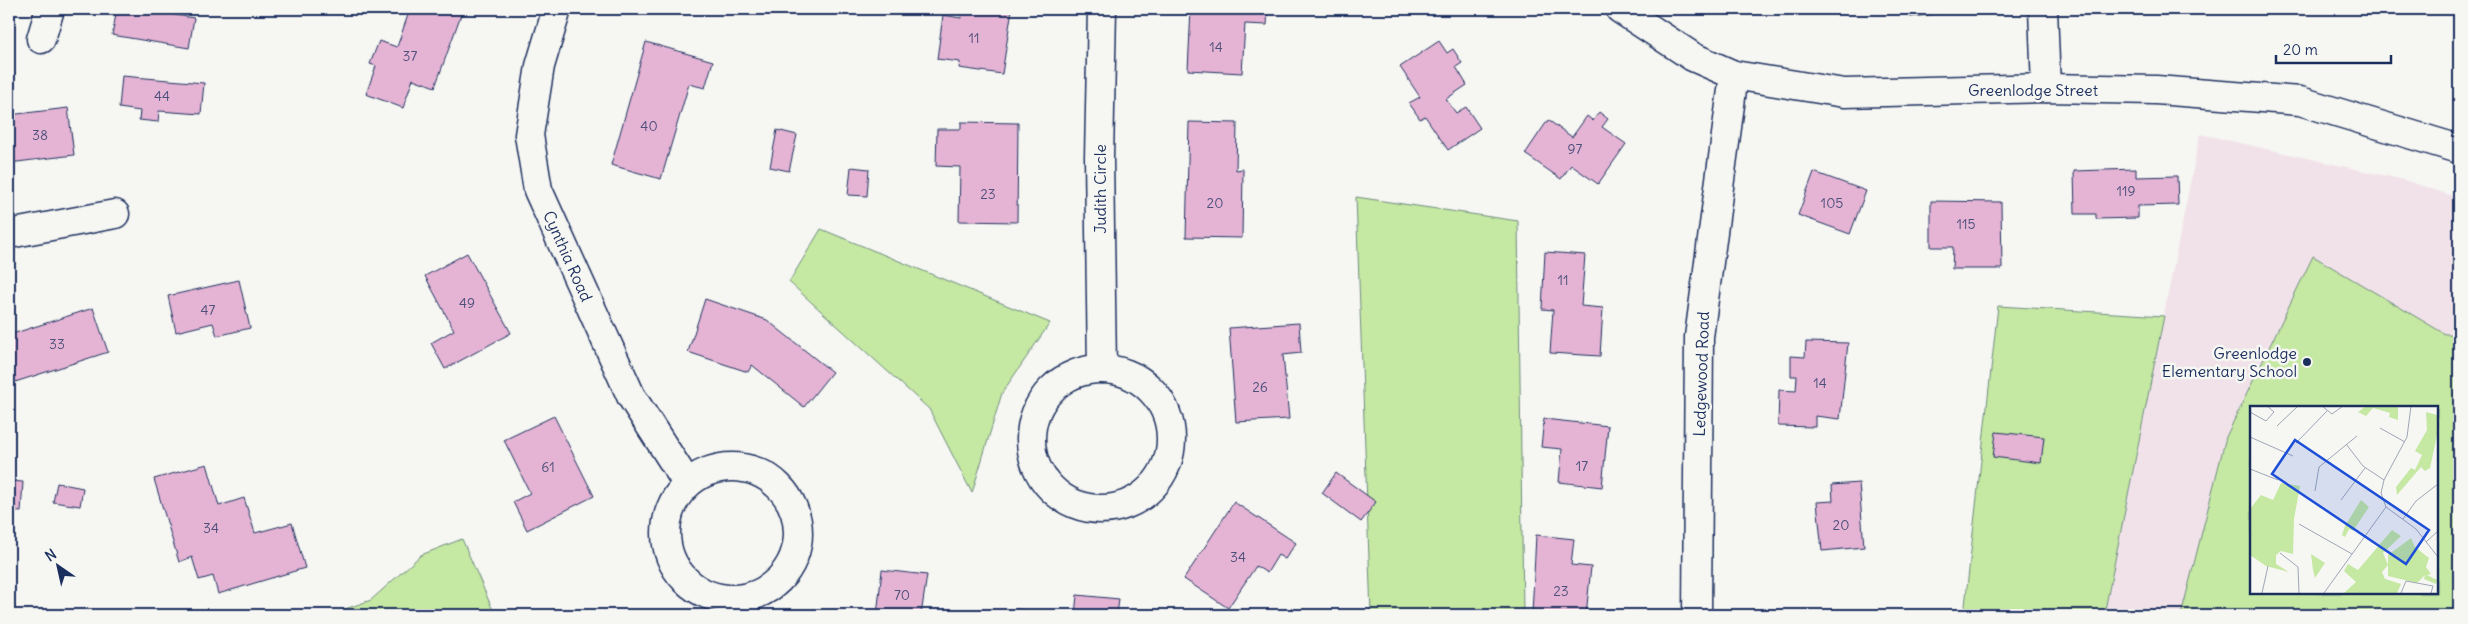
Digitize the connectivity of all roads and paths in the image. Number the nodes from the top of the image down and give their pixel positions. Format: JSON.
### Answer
{"nodes":[{"id":1,"x":50,"y":9,"type":"edge"},
{"id":2,"x":558,"y":9,"type":"edge"},
{"id":3,"x":1102,"y":9,"type":"edge"},
{"id":4,"x":1620,"y":9,"type":"edge"},
{"id":5,"x":2043,"y":9,"type":"edge"},
{"id":6,"x":41,"y":39,"type":"dead end"},
{"id":7,"x":1734,"y":75,"type":"junction"},
{"id":8,"x":2046,"y":88,"type":"junction"},
{"id":9,"x":2459,"y":149,"type":"edge"},
{"id":10,"x":114,"y":214,"type":"dead end"},
{"id":11,"x":9,"y":234,"type":"edge"},
{"id":12,"x":1102,"y":369,"type":"junction"},
{"id":13,"x":688,"y":483,"type":"junction"},
{"id":14,"x":1697,"y":615,"type":"edge"}],
"edges":[{"from":1,"to":6,"type":"street"},
{"from":2,"to":13,"type":"street","name":"Cynthia Road"},
{"from":3,"to":12,"type":"street","name":"Judith Circle"},
{"from":4,"to":7,"type":"street","name":"Greenlodge Street"},
{"from":5,"to":8,"type":"street"},
{"from":7,"to":8,"type":"street","name":"Greenlodge Street"},
{"from":7,"to":14,"type":"street","name":"Ledgewood Road"},
{"from":8,"to":9,"type":"street","name":"Greenlodge Street"},
{"from":10,"to":11,"type":"street"},
{"from":12,"to":12,"type":"street"},
{"from":13,"to":13,"type":"street"}]}
